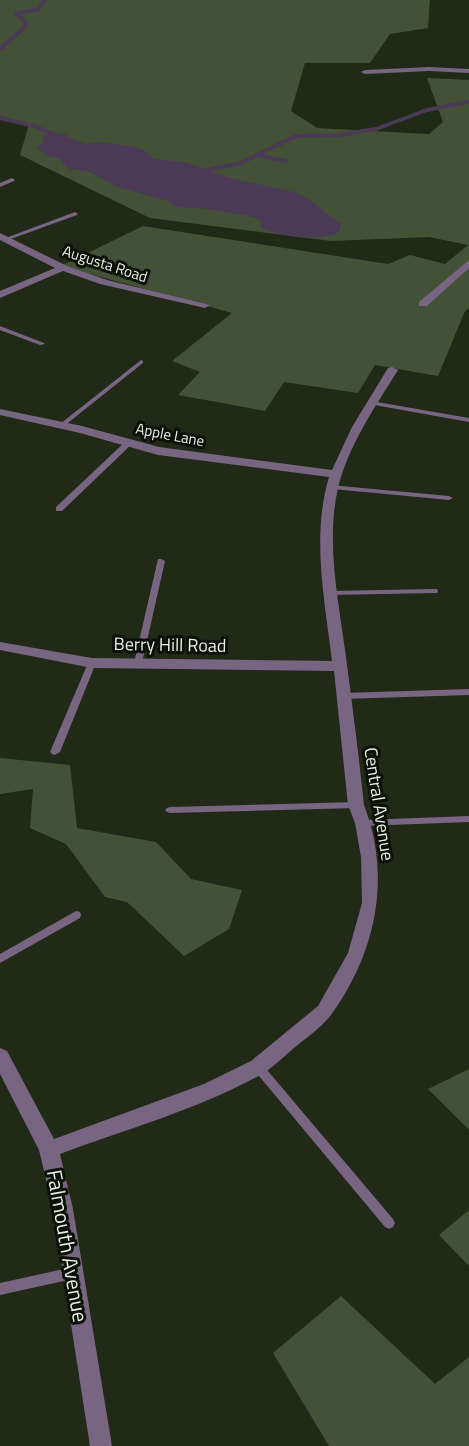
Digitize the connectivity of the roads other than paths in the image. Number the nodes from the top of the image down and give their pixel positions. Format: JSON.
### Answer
{"nodes":[{"id":1,"x":469,"y":71,"type":"edge"},
{"id":2,"x":364,"y":72,"type":"dead end"},
{"id":3,"x":12,"y":180,"type":"dead end"},
{"id":4,"x":0,"y":184,"type":"edge"},
{"id":5,"x":75,"y":214,"type":"dead end"},
{"id":6,"x":3,"y":238,"type":"edge"},
{"id":7,"x":469,"y":263,"type":"edge"},
{"id":8,"x":63,"y":268,"type":"junction"},
{"id":9,"x":0,"y":295,"type":"edge"},
{"id":10,"x":423,"y":304,"type":"dead end"},
{"id":11,"x":205,"y":305,"type":"dead end"},
{"id":12,"x":0,"y":328,"type":"edge"},
{"id":13,"x":42,"y":344,"type":"dead end"},
{"id":14,"x":141,"y":362,"type":"dead end"},
{"id":15,"x":392,"y":370,"type":"dead end"},
{"id":16,"x":371,"y":403,"type":"junction"},
{"id":17,"x":0,"y":412,"type":"edge"},
{"id":18,"x":469,"y":420,"type":"edge"},
{"id":19,"x":62,"y":425,"type":"junction"},
{"id":20,"x":129,"y":443,"type":"junction"},
{"id":21,"x":335,"y":481,"type":"junction"},
{"id":22,"x":449,"y":498,"type":"dead end"},
{"id":23,"x":59,"y":509,"type":"dead end"},
{"id":24,"x":161,"y":561,"type":"dead end"},
{"id":25,"x":434,"y":591,"type":"dead end"},
{"id":26,"x":330,"y":593,"type":"junction"},
{"id":27,"x":0,"y":646,"type":"edge"},
{"id":28,"x":92,"y":663,"type":"junction"},
{"id":29,"x":138,"y":663,"type":"junction"},
{"id":30,"x":340,"y":666,"type":"junction"},
{"id":31,"x":469,"y":693,"type":"edge"},
{"id":32,"x":343,"y":696,"type":"junction"},
{"id":33,"x":55,"y":752,"type":"dead end"},
{"id":34,"x":356,"y":804,"type":"junction"},
{"id":35,"x":170,"y":810,"type":"dead end"},
{"id":36,"x":469,"y":819,"type":"edge"},
{"id":37,"x":363,"y":823,"type":"junction"},
{"id":38,"x":76,"y":915,"type":"dead end"},
{"id":39,"x":0,"y":960,"type":"edge"},
{"id":40,"x":0,"y":1056,"type":"edge"},
{"id":41,"x":258,"y":1067,"type":"junction"},
{"id":42,"x":49,"y":1149,"type":"junction"},
{"id":43,"x":389,"y":1223,"type":"dead end"},
{"id":44,"x":73,"y":1273,"type":"junction"},
{"id":45,"x":0,"y":1289,"type":"edge"},
{"id":46,"x":101,"y":1446,"type":"edge"}],
"edges":[{"from":1,"to":2,"type":"street"},
{"from":3,"to":4,"type":"lane"},
{"from":5,"to":6,"type":"lane"},
{"from":6,"to":8,"type":"street","name":"Augusta Road"},
{"from":7,"to":10,"type":"street"},
{"from":8,"to":9,"type":"street"},
{"from":8,"to":11,"type":"street","name":"Augusta Road"},
{"from":12,"to":13,"type":"lane"},
{"from":14,"to":19,"type":"lane"},
{"from":15,"to":16,"type":"street","name":"Central Avenue"},
{"from":16,"to":18,"type":"lane"},
{"from":16,"to":21,"type":"street","name":"Central Avenue"},
{"from":17,"to":19,"type":"street","name":"Apple Lane"},
{"from":19,"to":20,"type":"street","name":"Apple Lane"},
{"from":20,"to":21,"type":"street","name":"Apple Lane"},
{"from":20,"to":23,"type":"lane"},
{"from":21,"to":22,"type":"lane"},
{"from":21,"to":26,"type":"street","name":"Central Avenue"},
{"from":24,"to":29,"type":"lane"},
{"from":25,"to":26,"type":"lane"},
{"from":26,"to":30,"type":"street","name":"Central Avenue"},
{"from":27,"to":28,"type":"street","name":"Berry Hill Road"},
{"from":28,"to":29,"type":"street","name":"Berry Hill Road"},
{"from":28,"to":33,"type":"lane"},
{"from":29,"to":30,"type":"street","name":"Berry Hill Road"},
{"from":30,"to":32,"type":"street","name":"Central Avenue"},
{"from":31,"to":32,"type":"lane"},
{"from":32,"to":34,"type":"street","name":"Central Avenue"},
{"from":34,"to":35,"type":"lane"},
{"from":34,"to":37,"type":"street","name":"Central Avenue"},
{"from":36,"to":37,"type":"lane"},
{"from":37,"to":41,"type":"street","name":"Central Avenue"},
{"from":38,"to":39,"type":"lane"},
{"from":40,"to":42,"type":"street","name":"Falmouth Avenue"},
{"from":41,"to":42,"type":"street","name":"Central Avenue"},
{"from":41,"to":43,"type":"lane"},
{"from":42,"to":44,"type":"street","name":"Falmouth Avenue"},
{"from":44,"to":45,"type":"lane"},
{"from":44,"to":46,"type":"street","name":"Falmouth Avenue"}]}
